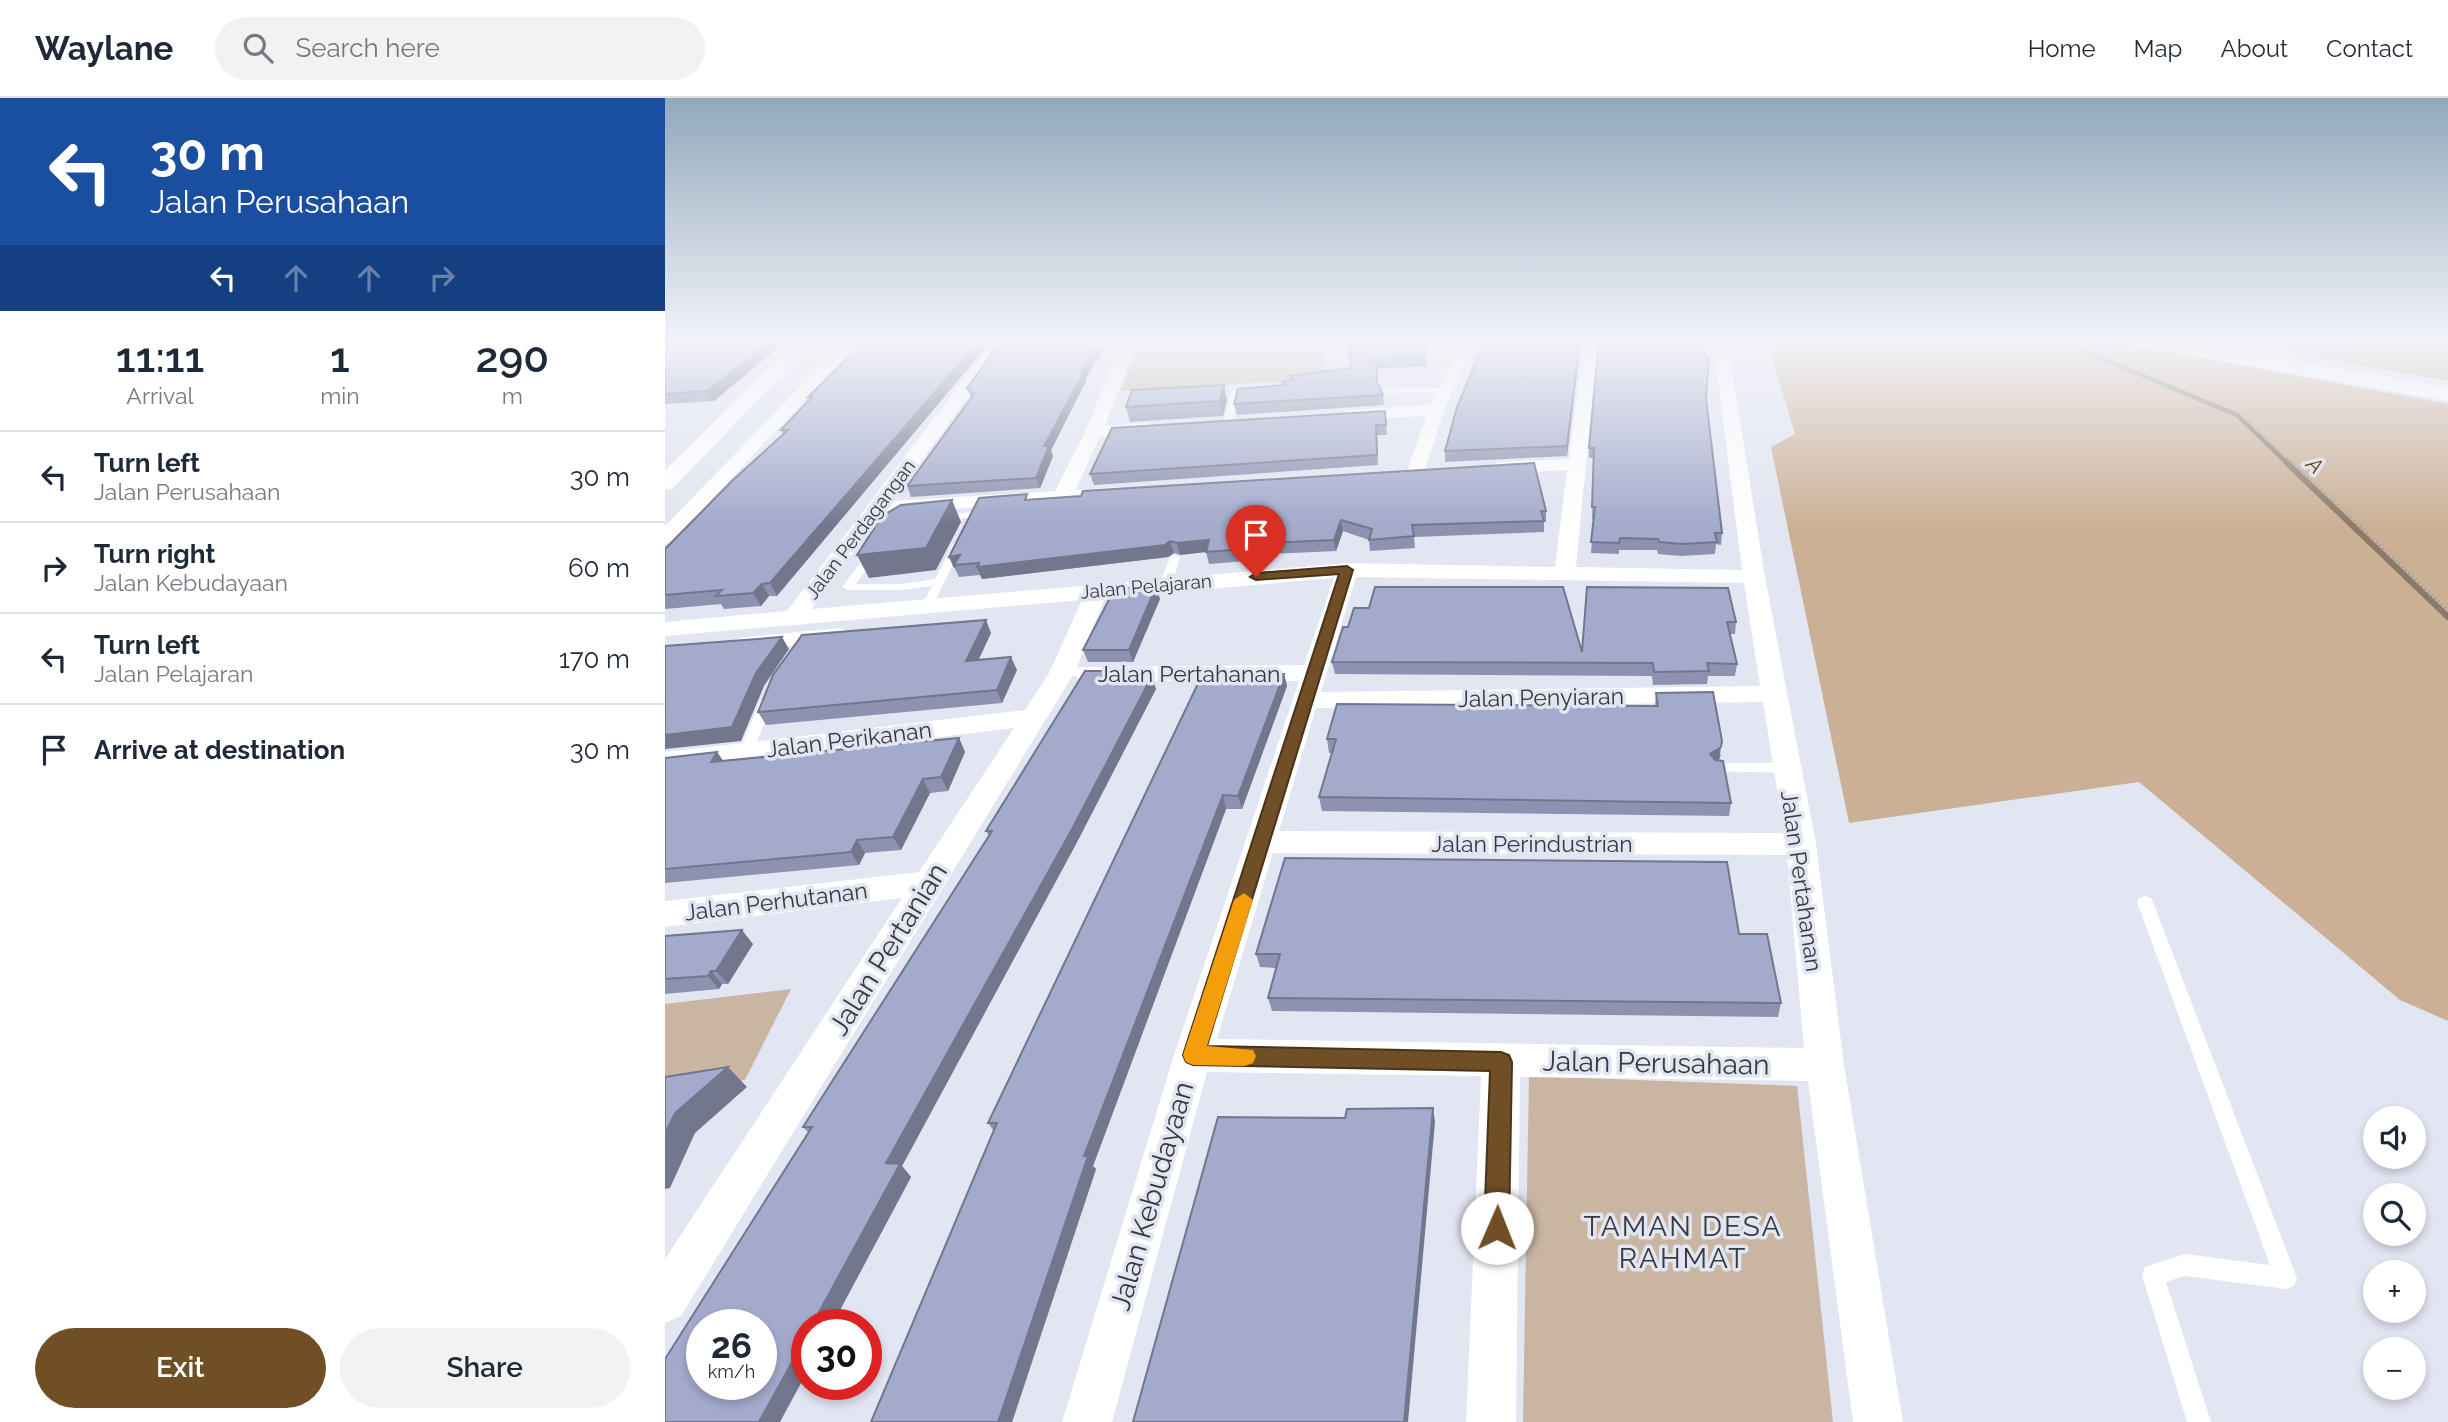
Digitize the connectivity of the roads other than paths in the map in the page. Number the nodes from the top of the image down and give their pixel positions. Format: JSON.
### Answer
{"nodes":[{"id":1,"x":746,"y":402,"type":"edge"},
{"id":2,"x":795,"y":402,"type":"edge"},
{"id":3,"x":959,"y":402,"type":"edge"},
{"id":4,"x":1106,"y":402,"type":"edge"},
{"id":5,"x":1233,"y":402,"type":"edge"},
{"id":6,"x":1441,"y":402,"type":"edge"},
{"id":7,"x":1584,"y":402,"type":"edge"},
{"id":8,"x":1729,"y":402,"type":"edge"},
{"id":9,"x":1436,"y":410,"type":"junction"},
{"id":10,"x":1325,"y":417,"type":"edge"},
{"id":11,"x":1228,"y":423,"type":"edge"},
{"id":12,"x":1161,"y":427,"type":"edge"},
{"id":13,"x":1094,"y":432,"type":"junction"},
{"id":14,"x":1576,"y":464,"type":"junction"},
{"id":15,"x":1482,"y":468,"type":"edge"},
{"id":16,"x":1442,"y":470,"type":"edge"},
{"id":17,"x":665,"y":483,"type":"edge"},
{"id":18,"x":1144,"y":491,"type":"edge"},
{"id":19,"x":1062,"y":496,"type":"junction"},
{"id":20,"x":875,"y":508,"type":"junction"},
{"id":21,"x":976,"y":508,"type":"junction"},
{"id":22,"x":933,"y":519,"type":"edge"},
{"id":23,"x":968,"y":526,"type":"edge"},
{"id":24,"x":962,"y":537,"type":"edge"},
{"id":25,"x":665,"y":538,"type":"edge"},
{"id":26,"x":879,"y":544,"type":"edge"},
{"id":27,"x":1175,"y":558,"type":"edge"},
{"id":28,"x":1565,"y":572,"type":"junction"},
{"id":29,"x":1698,"y":576,"type":"junction"},
{"id":30,"x":1754,"y":577,"type":"junction"},
{"id":31,"x":1344,"y":578,"type":"junction"},
{"id":32,"x":940,"y":582,"type":"junction"},
{"id":33,"x":1165,"y":584,"type":"junction"},
{"id":34,"x":1097,"y":590,"type":"junction"},
{"id":35,"x":1005,"y":599,"type":"junction"},
{"id":36,"x":928,"y":605,"type":"junction"},
{"id":37,"x":795,"y":617,"type":"junction"},
{"id":38,"x":665,"y":629,"type":"edge"},
{"id":39,"x":665,"y":650,"type":"edge"},
{"id":40,"x":1062,"y":673,"type":"junction"},
{"id":41,"x":1312,"y":686,"type":"junction"},
{"id":42,"x":772,"y":687,"type":"edge"},
{"id":43,"x":1774,"y":694,"type":"junction"},
{"id":44,"x":1034,"y":718,"type":"junction"},
{"id":45,"x":746,"y":751,"type":"junction"},
{"id":46,"x":665,"y":761,"type":"edge"},
{"id":47,"x":1718,"y":768,"type":"edge"},
{"id":48,"x":1787,"y":768,"type":"junction"},
{"id":49,"x":1263,"y":842,"type":"junction"},
{"id":50,"x":1801,"y":844,"type":"junction"},
{"id":51,"x":929,"y":883,"type":"junction"},
{"id":52,"x":2145,"y":902,"type":"dead end"},
{"id":53,"x":665,"y":914,"type":"edge"},
{"id":54,"x":1193,"y":1055,"type":"junction"},
{"id":55,"x":1501,"y":1062,"type":"junction"},
{"id":56,"x":1825,"y":1065,"type":"junction"},
{"id":57,"x":666,"y":1298,"type":"edge"},
{"id":58,"x":1087,"y":1422,"type":"edge"},
{"id":59,"x":1492,"y":1422,"type":"edge"},
{"id":60,"x":1878,"y":1422,"type":"edge"},
{"id":61,"x":2199,"y":1422,"type":"edge"}],
"edges":[{"from":1,"to":17,"type":"street"},
{"from":2,"to":25,"type":"street"},
{"from":3,"to":20,"type":"street","name":"Jalan Perdagangan"},
{"from":4,"to":13,"type":"street"},
{"from":5,"to":11,"type":"lane"},
{"from":6,"to":9,"type":"street"},
{"from":7,"to":14,"type":"street"},
{"from":8,"to":30,"type":"street","name":"Jalan Pertahanan"},
{"from":9,"to":10,"type":"street"},
{"from":9,"to":16,"type":"street"},
{"from":12,"to":13,"type":"street"},
{"from":13,"to":19,"type":"street"},
{"from":14,"to":15,"type":"street"},
{"from":14,"to":28,"type":"street"},
{"from":18,"to":19,"type":"street"},
{"from":19,"to":21,"type":"street"},
{"from":20,"to":21,"type":"street"},
{"from":20,"to":37,"type":"street","name":"Jalan Perdagangan"},
{"from":21,"to":22,"type":"lane"},
{"from":21,"to":23,"type":"lane"},
{"from":24,"to":32,"type":"lane"},
{"from":26,"to":32,"type":"lane"},
{"from":27,"to":33,"type":"lane"},
{"from":28,"to":29,"type":"street","name":"Jalan Pelajaran"},
{"from":28,"to":31,"type":"street","name":"Jalan Pelajaran"},
{"from":29,"to":30,"type":"street","name":"Jalan Pelajaran"},
{"from":29,"to":31,"type":"street"},
{"from":30,"to":43,"type":"street","name":"Jalan Pertahanan"},
{"from":31,"to":33,"type":"street","name":"Jalan Pelajaran"},
{"from":31,"to":41,"type":"street","name":"Jalan Kebudayaan"},
{"from":32,"to":36,"type":"lane"},
{"from":33,"to":34,"type":"street","name":"Jalan Pelajaran"},
{"from":34,"to":35,"type":"street","name":"Jalan Pelajaran"},
{"from":34,"to":40,"type":"street","name":"Jalan Pertanian"},
{"from":35,"to":36,"type":"street","name":"Jalan Pelajaran"},
{"from":35,"to":39,"type":"street"},
{"from":36,"to":37,"type":"street","name":"Jalan Pelajaran"},
{"from":37,"to":38,"type":"street","name":"Jalan Pelajaran"},
{"from":40,"to":41,"type":"street","name":"Jalan Pertahanan"},
{"from":40,"to":44,"type":"street","name":"Jalan Pertanian"},
{"from":41,"to":43,"type":"street","name":"Jalan Penyiaran"},
{"from":41,"to":49,"type":"street","name":"Jalan Kebudayaan"},
{"from":42,"to":45,"type":"lane"},
{"from":43,"to":48,"type":"street","name":"Jalan Pertahanan"},
{"from":44,"to":45,"type":"street","name":"Jalan Perikanan"},
{"from":44,"to":51,"type":"street","name":"Jalan Pertanian"},
{"from":45,"to":46,"type":"street","name":"Jalan Perikanan"},
{"from":47,"to":48,"type":"lane"},
{"from":48,"to":50,"type":"street","name":"Jalan Pertahanan"},
{"from":49,"to":50,"type":"street","name":"Jalan Perindustrian"},
{"from":49,"to":54,"type":"street","name":"Jalan Kebudayaan"},
{"from":50,"to":56,"type":"street","name":"Jalan Pertahanan"},
{"from":51,"to":53,"type":"street","name":"Jalan Perhutanan"},
{"from":51,"to":57,"type":"street","name":"Jalan Pertanian"},
{"from":52,"to":61,"type":"lane"},
{"from":54,"to":55,"type":"street","name":"Jalan Perusahaan"},
{"from":54,"to":58,"type":"street","name":"Jalan Kebudayaan"},
{"from":55,"to":56,"type":"street","name":"Jalan Perusahaan"},
{"from":55,"to":59,"type":"street"},
{"from":56,"to":60,"type":"street","name":"Jalan Pertahanan"}]}
